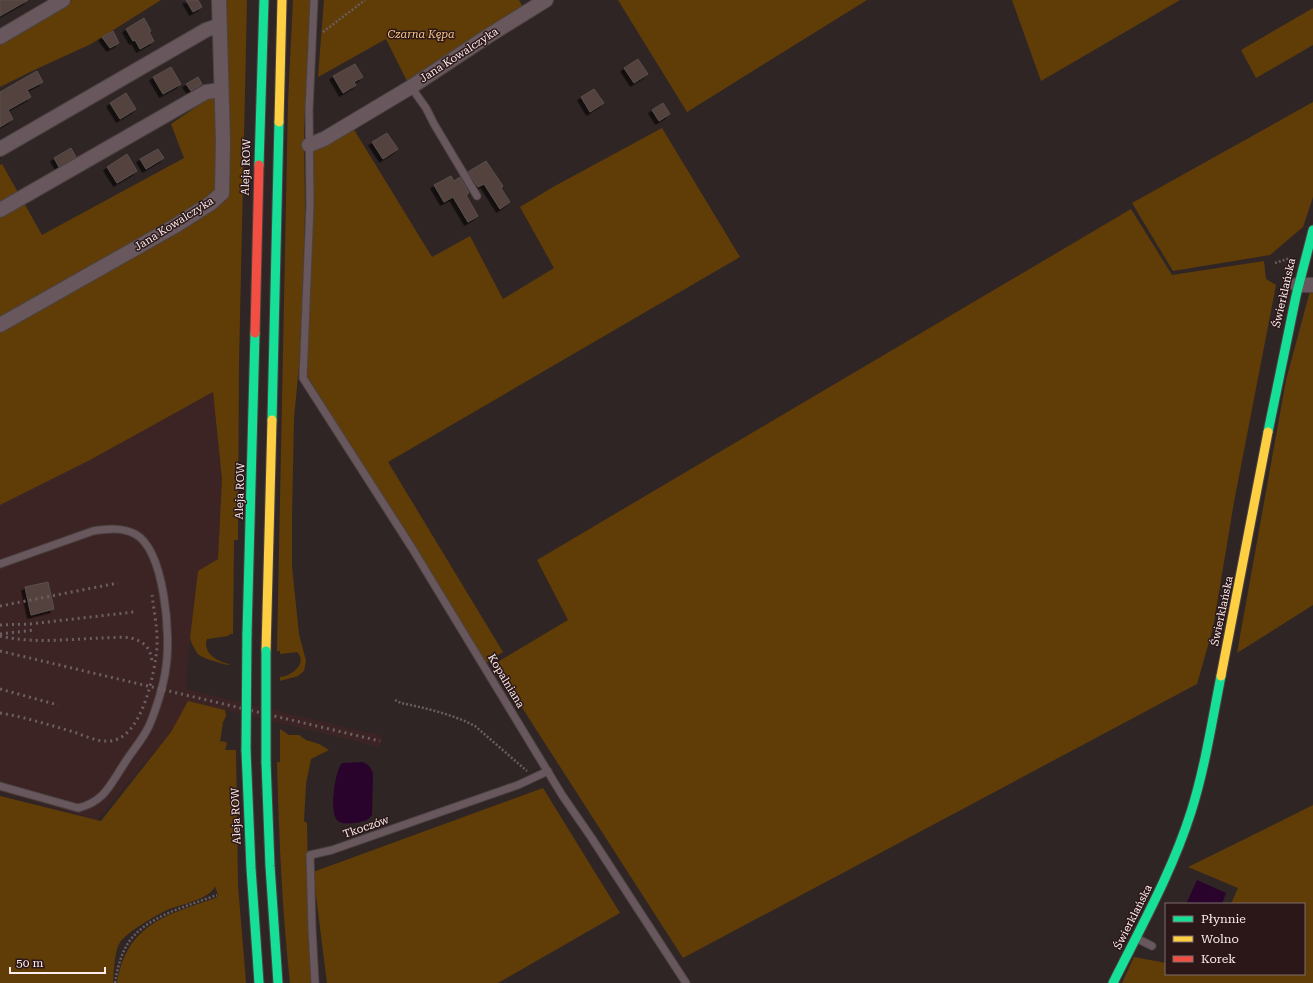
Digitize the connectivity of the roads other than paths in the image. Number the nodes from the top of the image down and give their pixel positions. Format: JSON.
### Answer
{"nodes":[{"id":1,"x":63,"y":0,"type":"edge"},
{"id":2,"x":219,"y":0,"type":"edge"},
{"id":3,"x":264,"y":0,"type":"edge"},
{"id":4,"x":282,"y":0,"type":"edge"},
{"id":5,"x":314,"y":0,"type":"edge"},
{"id":6,"x":546,"y":0,"type":"edge"},
{"id":7,"x":220,"y":25,"type":"junction"},
{"id":8,"x":0,"y":37,"type":"edge"},
{"id":9,"x":411,"y":86,"type":"junction"},
{"id":10,"x":221,"y":90,"type":"junction"},
{"id":11,"x":309,"y":145,"type":"junction"},
{"id":12,"x":0,"y":149,"type":"edge"},
{"id":13,"x":477,"y":196,"type":"dead end"},
{"id":14,"x":0,"y":210,"type":"edge"},
{"id":15,"x":1313,"y":230,"type":"edge"},
{"id":16,"x":1297,"y":285,"type":"junction"},
{"id":17,"x":1313,"y":285,"type":"edge"},
{"id":18,"x":0,"y":325,"type":"edge"},
{"id":19,"x":0,"y":564,"type":"edge"},
{"id":20,"x":548,"y":772,"type":"junction"},
{"id":21,"x":0,"y":786,"type":"edge"},
{"id":22,"x":1136,"y":938,"type":"junction"},
{"id":23,"x":1152,"y":946,"type":"dead end"},
{"id":24,"x":259,"y":983,"type":"edge"},
{"id":25,"x":278,"y":983,"type":"edge"},
{"id":26,"x":315,"y":983,"type":"edge"},
{"id":27,"x":686,"y":983,"type":"edge"},
{"id":28,"x":1113,"y":983,"type":"edge"}],
"edges":[{"from":1,"to":8,"type":"street"},
{"from":2,"to":7,"type":"street","name":"Jana Kowalczyka"},
{"from":3,"to":24,"type":"main road","name":"Aleja ROW","bridge":true},
{"from":4,"to":25,"type":"main road","bridge":true},
{"from":5,"to":11,"type":"lane","name":"Kopalniana"},
{"from":6,"to":9,"type":"street","name":"Jana Kowalczyka"},
{"from":7,"to":10,"type":"street","name":"Jana Kowalczyka"},
{"from":7,"to":12,"type":"street"},
{"from":9,"to":11,"type":"street","name":"Jana Kowalczyka"},
{"from":9,"to":13,"type":"lane"},
{"from":10,"to":14,"type":"street"},
{"from":10,"to":18,"type":"street","name":"Jana Kowalczyka"},
{"from":11,"to":20,"type":"lane","name":"Kopalniana"},
{"from":15,"to":16,"type":"main road","name":"Świerklańska"},
{"from":16,"to":17,"type":"street"},
{"from":16,"to":22,"type":"main road","name":"Świerklańska"},
{"from":19,"to":21,"type":"lane"},
{"from":20,"to":26,"type":"lane","name":"Tkoczów"},
{"from":20,"to":27,"type":"lane","name":"Kopalniana"},
{"from":22,"to":23,"type":"lane"},
{"from":22,"to":28,"type":"main road","name":"Świerklańska"}]}
